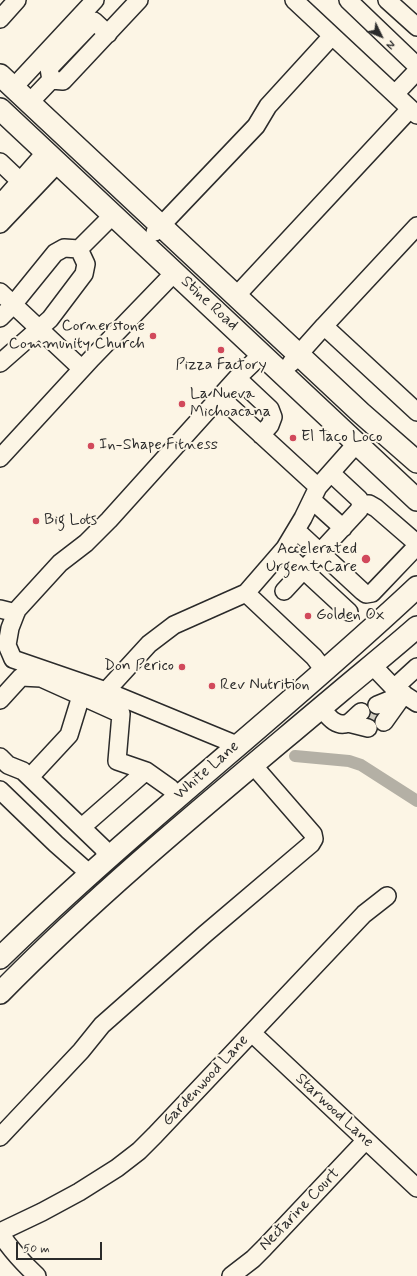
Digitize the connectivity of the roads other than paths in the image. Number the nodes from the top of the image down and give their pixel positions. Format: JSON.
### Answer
{"nodes":[{"id":1,"x":17,"y":0,"type":"edge"},
{"id":2,"x":95,"y":0,"type":"edge"},
{"id":3,"x":139,"y":0,"type":"edge"},
{"id":4,"x":348,"y":0,"type":"edge"},
{"id":5,"x":387,"y":0,"type":"edge"},
{"id":6,"x":300,"y":2,"type":"edge"},
{"id":7,"x":0,"y":19,"type":"edge"},
{"id":8,"x":417,"y":27,"type":"edge"},
{"id":9,"x":332,"y":36,"type":"junction"},
{"id":10,"x":417,"y":66,"type":"edge"},
{"id":11,"x":417,"y":72,"type":"edge"},
{"id":12,"x":7,"y":81,"type":"edge"},
{"id":13,"x":395,"y":94,"type":"junction"},
{"id":14,"x":29,"y":103,"type":"junction"},
{"id":15,"x":0,"y":109,"type":"edge"},
{"id":16,"x":414,"y":112,"type":"edge"},
{"id":17,"x":52,"y":157,"type":"junction"},
{"id":18,"x":0,"y":162,"type":"edge"},
{"id":19,"x":20,"y":181,"type":"junction"},
{"id":20,"x":128,"y":196,"type":"junction"},
{"id":21,"x":0,"y":204,"type":"edge"},
{"id":22,"x":113,"y":214,"type":"junction"},
{"id":23,"x":0,"y":224,"type":"edge"},
{"id":24,"x":417,"y":226,"type":"edge"},
{"id":25,"x":158,"y":229,"type":"junction"},
{"id":26,"x":79,"y":250,"type":"junction"},
{"id":27,"x":175,"y":272,"type":"junction"},
{"id":28,"x":0,"y":292,"type":"edge"},
{"id":29,"x":236,"y":296,"type":"junction"},
{"id":30,"x":13,"y":304,"type":"junction"},
{"id":31,"x":0,"y":318,"type":"edge"},
{"id":32,"x":324,"y":326,"type":"junction"},
{"id":33,"x":40,"y":328,"type":"junction"},
{"id":34,"x":262,"y":354,"type":"junction"},
{"id":35,"x":295,"y":358,"type":"junction"},
{"id":36,"x":0,"y":363,"type":"edge"},
{"id":37,"x":82,"y":369,"type":"junction"},
{"id":38,"x":237,"y":378,"type":"junction"},
{"id":39,"x":220,"y":397,"type":"junction"},
{"id":40,"x":417,"y":412,"type":"edge"},
{"id":41,"x":261,"y":435,"type":"junction"},
{"id":42,"x":357,"y":444,"type":"junction"},
{"id":43,"x":0,"y":458,"type":"edge"},
{"id":44,"x":417,"y":462,"type":"edge"},
{"id":45,"x":331,"y":473,"type":"junction"},
{"id":46,"x":315,"y":494,"type":"junction"},
{"id":47,"x":417,"y":500,"type":"edge"},
{"id":48,"x":361,"y":504,"type":"junction"},
{"id":49,"x":343,"y":528,"type":"junction"},
{"id":50,"x":296,"y":530,"type":"junction"},
{"id":51,"x":283,"y":551,"type":"junction"},
{"id":52,"x":321,"y":552,"type":"junction"},
{"id":53,"x":303,"y":570,"type":"junction"},
{"id":54,"x":417,"y":586,"type":"edge"},
{"id":55,"x":284,"y":592,"type":"dead end"},
{"id":56,"x":246,"y":593,"type":"junction"},
{"id":57,"x":8,"y":611,"type":"edge"},
{"id":58,"x":349,"y":612,"type":"dead end"},
{"id":59,"x":417,"y":627,"type":"edge"},
{"id":60,"x":372,"y":665,"type":"junction"},
{"id":61,"x":417,"y":667,"type":"edge"},
{"id":62,"x":324,"y":670,"type":"junction"},
{"id":63,"x":106,"y":691,"type":"junction"},
{"id":64,"x":405,"y":695,"type":"edge"},
{"id":65,"x":81,"y":696,"type":"junction"},
{"id":66,"x":0,"y":700,"type":"edge"},
{"id":67,"x":321,"y":708,"type":"junction"},
{"id":68,"x":381,"y":714,"type":"tunnel mouth"},
{"id":69,"x":364,"y":720,"type":"tunnel mouth"},
{"id":70,"x":237,"y":745,"type":"junction"},
{"id":71,"x":0,"y":757,"type":"edge"},
{"id":72,"x":255,"y":763,"type":"junction"},
{"id":73,"x":146,"y":771,"type":"junction"},
{"id":74,"x":30,"y":777,"type":"junction"},
{"id":75,"x":0,"y":790,"type":"edge"},
{"id":76,"x":178,"y":797,"type":"junction"},
{"id":77,"x":82,"y":827,"type":"junction"},
{"id":78,"x":108,"y":857,"type":"junction"},
{"id":79,"x":90,"y":874,"type":"junction"},
{"id":80,"x":386,"y":896,"type":"dead end"},
{"id":81,"x":0,"y":958,"type":"edge"},
{"id":82,"x":33,"y":960,"type":"junction"},
{"id":83,"x":0,"y":993,"type":"edge"},
{"id":84,"x":252,"y":1032,"type":"junction"},
{"id":85,"x":0,"y":1137,"type":"edge"},
{"id":86,"x":366,"y":1140,"type":"junction"},
{"id":87,"x":417,"y":1188,"type":"edge"},
{"id":88,"x":0,"y":1232,"type":"edge"},
{"id":89,"x":37,"y":1276,"type":"edge"},
{"id":90,"x":231,"y":1276,"type":"edge"}],
"edges":[{"from":1,"to":7,"type":"street"},
{"from":2,"to":12,"type":"street"},
{"from":3,"to":14,"type":"street"},
{"from":4,"to":10,"type":"street"},
{"from":5,"to":8,"type":"street"},
{"from":6,"to":9,"type":"street"},
{"from":9,"to":13,"type":"street"},
{"from":9,"to":25,"type":"street"},
{"from":11,"to":13,"type":"street"},
{"from":12,"to":14,"type":"main road","name":"Stine Road"},
{"from":13,"to":16,"type":"street"},
{"from":14,"to":20,"type":"main road","name":"Stine Road"},
{"from":15,"to":17,"type":"main road","name":"Stine Road"},
{"from":16,"to":29,"type":"street"},
{"from":17,"to":19,"type":"street"},
{"from":17,"to":20,"type":"main road"},
{"from":17,"to":22,"type":"main road","name":"Stine Road"},
{"from":17,"to":23,"type":"street"},
{"from":18,"to":19,"type":"street"},
{"from":19,"to":21,"type":"street"},
{"from":20,"to":25,"type":"main road","name":"Stine Road"},
{"from":22,"to":25,"type":"main road"},
{"from":22,"to":26,"type":"street"},
{"from":22,"to":27,"type":"main road","name":"Stine Road"},
{"from":24,"to":32,"type":"street"},
{"from":25,"to":29,"type":"main road","name":"Stine Road"},
{"from":26,"to":30,"type":"street"},
{"from":26,"to":33,"type":"street"},
{"from":27,"to":34,"type":"main road","name":"Stine Road"},
{"from":27,"to":37,"type":"street"},
{"from":28,"to":30,"type":"street"},
{"from":29,"to":35,"type":"main road","name":"Stine Road"},
{"from":30,"to":31,"type":"street"},
{"from":30,"to":33,"type":"street"},
{"from":32,"to":35,"type":"street"},
{"from":32,"to":40,"type":"street"},
{"from":33,"to":36,"type":"street"},
{"from":33,"to":37,"type":"street"},
{"from":34,"to":35,"type":"main road"},
{"from":34,"to":38,"type":"street"},
{"from":34,"to":42,"type":"main road","name":"Stine Road"},
{"from":35,"to":44,"type":"main road","name":"Stine Road"},
{"from":37,"to":43,"type":"street"},
{"from":38,"to":39,"type":"street"},
{"from":38,"to":41,"type":"street"},
{"from":39,"to":41,"type":"street"},
{"from":39,"to":57,"type":"street"},
{"from":41,"to":46,"type":"street"},
{"from":42,"to":45,"type":"street"},
{"from":42,"to":47,"type":"main road","name":"Stine Road"},
{"from":45,"to":46,"type":"street"},
{"from":45,"to":48,"type":"street"},
{"from":46,"to":49,"type":"street"},
{"from":46,"to":50,"type":"street"},
{"from":48,"to":49,"type":"street"},
{"from":48,"to":52,"type":"street"},
{"from":49,"to":52,"type":"street"},
{"from":50,"to":51,"type":"street"},
{"from":50,"to":52,"type":"street"},
{"from":51,"to":53,"type":"street"},
{"from":51,"to":56,"type":"street"},
{"from":52,"to":53,"type":"street"},
{"from":53,"to":55,"type":"street"},
{"from":53,"to":58,"type":"street"},
{"from":54,"to":62,"type":"main road","name":"White Lane"},
{"from":56,"to":62,"type":"street"},
{"from":56,"to":63,"type":"street"},
{"from":57,"to":63,"type":"street"},
{"from":59,"to":60,"type":"main road","name":"White Lane"},
{"from":60,"to":64,"type":"street"},
{"from":60,"to":67,"type":"main road","name":"White Lane"},
{"from":61,"to":64,"type":"street"},
{"from":62,"to":70,"type":"main road","name":"White Lane"},
{"from":62,"to":72,"type":"main road"},
{"from":63,"to":70,"type":"street"},
{"from":64,"to":68,"type":"street"},
{"from":65,"to":66,"type":"street"},
{"from":65,"to":73,"type":"street"},
{"from":65,"to":74,"type":"street"},
{"from":67,"to":69,"type":"street"},
{"from":67,"to":72,"type":"main road","name":"White Lane"},
{"from":70,"to":76,"type":"main road","name":"White Lane"},
{"from":71,"to":74,"type":"street"},
{"from":72,"to":82,"type":"main road","name":"White Lane"},
{"from":72,"to":85,"type":"street"},
{"from":73,"to":76,"type":"street"},
{"from":73,"to":77,"type":"street"},
{"from":74,"to":77,"type":"street"},
{"from":75,"to":79,"type":"street"},
{"from":76,"to":78,"type":"main road","name":"White Lane"},
{"from":77,"to":78,"type":"street"},
{"from":78,"to":79,"type":"main road","name":"White Lane"},
{"from":78,"to":82,"type":"main road"},
{"from":79,"to":81,"type":"main road","name":"White Lane"},
{"from":80,"to":84,"type":"street","name":"Gardenwood Lane"},
{"from":82,"to":83,"type":"main road","name":"White Lane"},
{"from":84,"to":86,"type":"street","name":"Starwood Lane"},
{"from":84,"to":88,"type":"street","name":"Gardenwood Lane"},
{"from":86,"to":87,"type":"street","name":"Starwood Lane"},
{"from":86,"to":90,"type":"street","name":"Nectarine Court"},
{"from":88,"to":89,"type":"street"}]}
